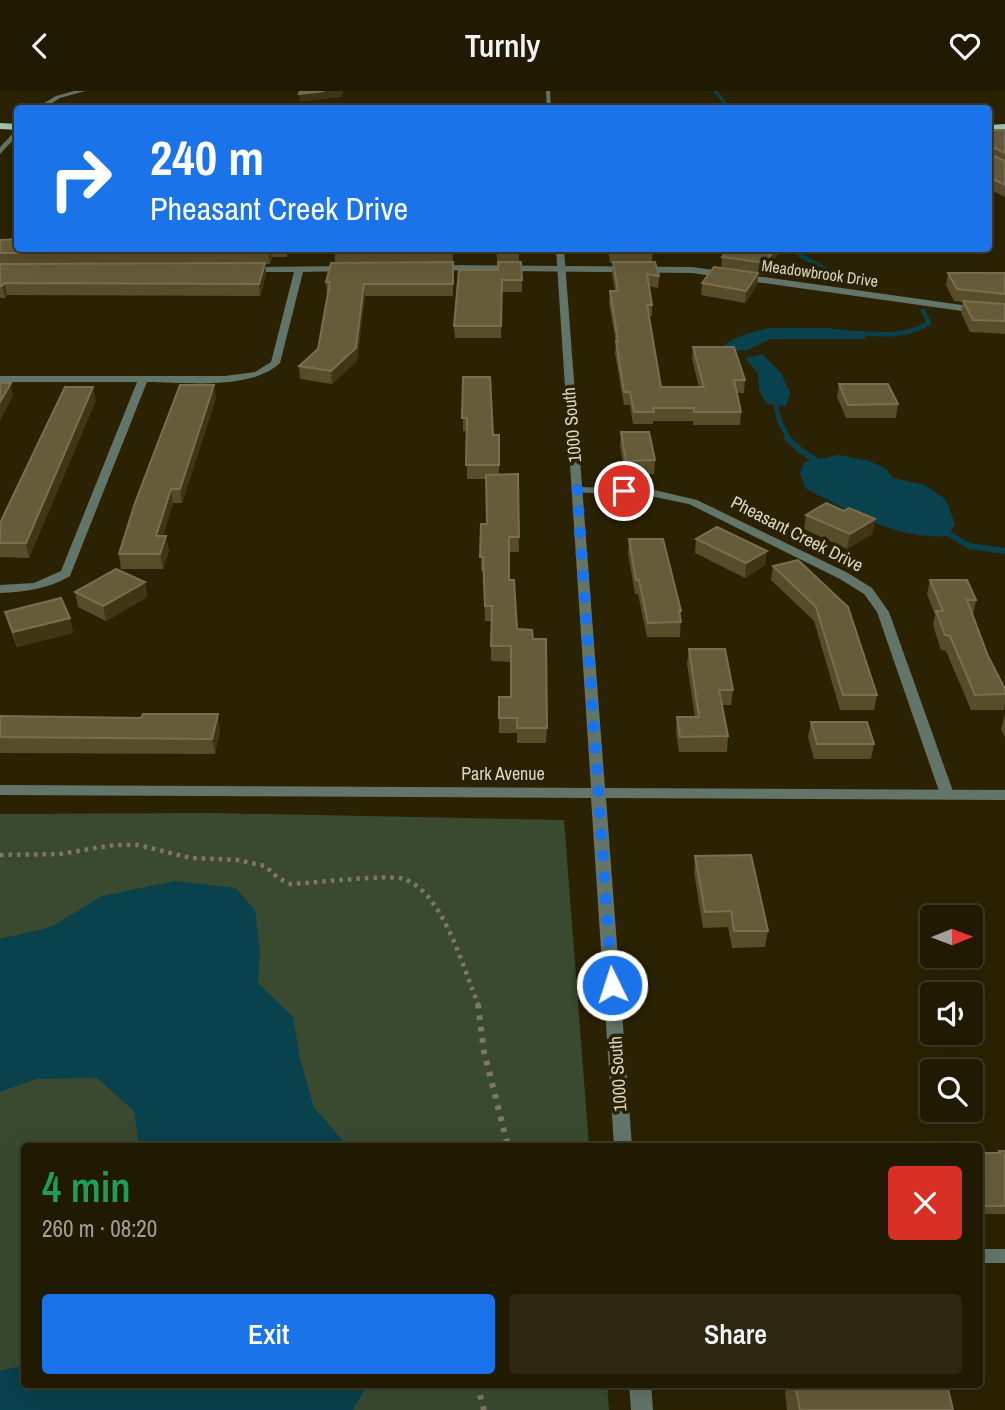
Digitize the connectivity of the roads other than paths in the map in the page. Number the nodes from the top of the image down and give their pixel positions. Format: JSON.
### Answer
{"nodes":[{"id":1,"x":82,"y":91,"type":"edge"},
{"id":2,"x":44,"y":105,"type":"edge"},
{"id":3,"x":14,"y":134,"type":"edge"},
{"id":4,"x":0,"y":152,"type":"edge"},
{"id":5,"x":559,"y":252,"type":"edge"},
{"id":6,"x":560,"y":268,"type":"junction"},
{"id":7,"x":231,"y":269,"type":"edge"},
{"id":8,"x":299,"y":269,"type":"junction"},
{"id":9,"x":353,"y":269,"type":"edge"},
{"id":10,"x":420,"y":269,"type":"edge"},
{"id":11,"x":1005,"y":311,"type":"edge"},
{"id":12,"x":0,"y":379,"type":"edge"},
{"id":13,"x":143,"y":379,"type":"junction"},
{"id":14,"x":577,"y":490,"type":"junction"},
{"id":15,"x":0,"y":589,"type":"edge"},
{"id":16,"x":0,"y":790,"type":"edge"},
{"id":17,"x":598,"y":794,"type":"junction"},
{"id":18,"x":947,"y":794,"type":"junction"},
{"id":19,"x":1005,"y":795,"type":"edge"},
{"id":20,"x":623,"y":1143,"type":"edge"},
{"id":21,"x":983,"y":1256,"type":"edge"},
{"id":22,"x":1005,"y":1256,"type":"edge"},
{"id":23,"x":640,"y":1388,"type":"edge"},
{"id":24,"x":642,"y":1410,"type":"edge"}],
"edges":[{"from":1,"to":2,"type":"street"},
{"from":3,"to":4,"type":"street"},
{"from":5,"to":6,"type":"street","name":"1000 South"},
{"from":6,"to":10,"type":"street","name":"Meadowbrook Drive"},
{"from":6,"to":11,"type":"street","name":"Meadowbrook Drive"},
{"from":6,"to":14,"type":"street","name":"1000 South"},
{"from":7,"to":8,"type":"street"},
{"from":8,"to":9,"type":"street"},
{"from":8,"to":13,"type":"street"},
{"from":12,"to":13,"type":"street"},
{"from":13,"to":15,"type":"street"},
{"from":14,"to":17,"type":"street","name":"1000 South"},
{"from":14,"to":18,"type":"street","name":"Pheasant Creek Drive"},
{"from":16,"to":17,"type":"street","name":"Park Avenue"},
{"from":17,"to":18,"type":"street","name":"Park Avenue"},
{"from":17,"to":20,"type":"street","name":"1000 South"},
{"from":18,"to":19,"type":"street","name":"Park Avenue"},
{"from":21,"to":22,"type":"lane"},
{"from":23,"to":24,"type":"street"}]}
